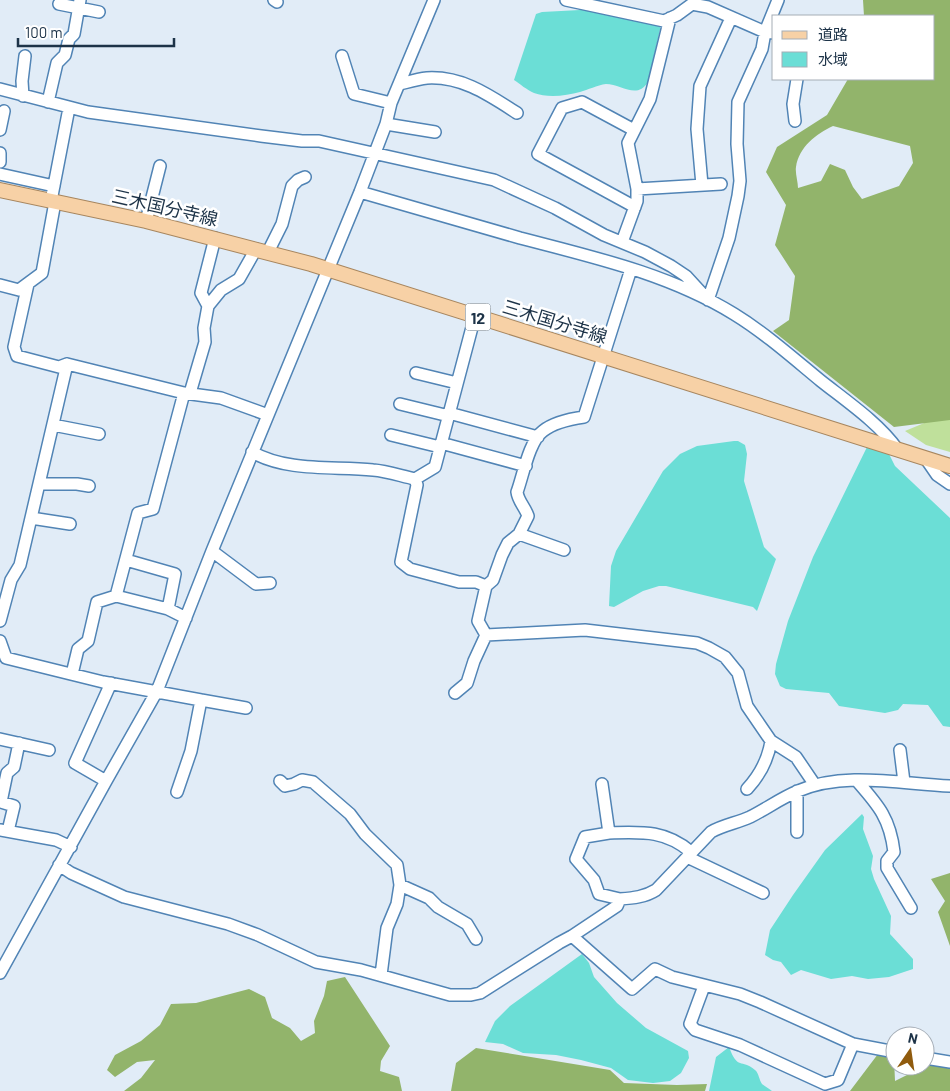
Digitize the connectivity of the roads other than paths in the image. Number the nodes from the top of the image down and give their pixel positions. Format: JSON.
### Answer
{"nodes":[{"id":1,"x":434,"y":0,"type":"edge"},
{"id":2,"x":566,"y":0,"type":"edge"},
{"id":3,"x":778,"y":0,"type":"edge"},
{"id":4,"x":59,"y":4,"type":"dead end"},
{"id":5,"x":79,"y":4,"type":"edge"},
{"id":6,"x":711,"y":4,"type":"edge"},
{"id":7,"x":609,"y":5,"type":"edge"},
{"id":8,"x":99,"y":12,"type":"dead end"},
{"id":9,"x":774,"y":15,"type":"edge"},
{"id":10,"x":670,"y":18,"type":"junction"},
{"id":11,"x":731,"y":18,"type":"junction"},
{"id":12,"x":769,"y":32,"type":"edge"},
{"id":13,"x":25,"y":56,"type":"dead end"},
{"id":14,"x":342,"y":56,"type":"dead end"},
{"id":15,"x":797,"y":80,"type":"edge"},
{"id":16,"x":400,"y":84,"type":"junction"},
{"id":17,"x":0,"y":89,"type":"edge"},
{"id":18,"x":23,"y":96,"type":"junction"},
{"id":19,"x":48,"y":102,"type":"junction"},
{"id":20,"x":390,"y":103,"type":"junction"},
{"id":21,"x":69,"y":108,"type":"junction"},
{"id":22,"x":4,"y":111,"type":"dead end"},
{"id":23,"x":517,"y":113,"type":"dead end"},
{"id":24,"x":795,"y":121,"type":"dead end"},
{"id":25,"x":386,"y":124,"type":"junction"},
{"id":26,"x":0,"y":130,"type":"edge"},
{"id":27,"x":634,"y":130,"type":"junction"},
{"id":28,"x":435,"y":132,"type":"dead end"},
{"id":29,"x":0,"y":153,"type":"edge"},
{"id":30,"x":374,"y":154,"type":"junction"},
{"id":31,"x":0,"y":162,"type":"edge"},
{"id":32,"x":160,"y":166,"type":"dead end"},
{"id":33,"x":0,"y":174,"type":"edge"},
{"id":34,"x":305,"y":177,"type":"dead end"},
{"id":35,"x":721,"y":184,"type":"dead end"},
{"id":36,"x":702,"y":185,"type":"junction"},
{"id":37,"x":54,"y":186,"type":"junction"},
{"id":38,"x":637,"y":189,"type":"junction"},
{"id":39,"x":0,"y":190,"type":"edge"},
{"id":40,"x":360,"y":192,"type":"junction"},
{"id":41,"x":53,"y":202,"type":"junction"},
{"id":42,"x":635,"y":207,"type":"junction"},
{"id":43,"x":146,"y":221,"type":"junction"},
{"id":44,"x":215,"y":238,"type":"junction"},
{"id":45,"x":622,"y":242,"type":"junction"},
{"id":46,"x":262,"y":251,"type":"junction"},
{"id":47,"x":328,"y":270,"type":"junction"},
{"id":48,"x":631,"y":270,"type":"junction"},
{"id":49,"x":28,"y":284,"type":"junction"},
{"id":50,"x":0,"y":286,"type":"edge"},
{"id":51,"x":708,"y":300,"type":"junction"},
{"id":52,"x":208,"y":306,"type":"junction"},
{"id":53,"x":475,"y":316,"type":"junction"},
{"id":54,"x":603,"y":356,"type":"junction"},
{"id":55,"x":67,"y":364,"type":"junction"},
{"id":56,"x":416,"y":373,"type":"dead end"},
{"id":57,"x":457,"y":383,"type":"junction"},
{"id":58,"x":187,"y":393,"type":"junction"},
{"id":59,"x":400,"y":404,"type":"dead end"},
{"id":60,"x":449,"y":414,"type":"junction"},
{"id":61,"x":268,"y":415,"type":"junction"},
{"id":62,"x":53,"y":425,"type":"junction"},
{"id":63,"x":99,"y":434,"type":"dead end"},
{"id":64,"x":391,"y":434,"type":"dead end"},
{"id":65,"x":538,"y":437,"type":"junction"},
{"id":66,"x":441,"y":445,"type":"junction"},
{"id":67,"x":897,"y":449,"type":"junction"},
{"id":68,"x":252,"y":452,"type":"junction"},
{"id":69,"x":926,"y":459,"type":"junction"},
{"id":70,"x":526,"y":466,"type":"junction"},
{"id":71,"x":950,"y":466,"type":"edge"},
{"id":72,"x":415,"y":479,"type":"junction"},
{"id":73,"x":39,"y":484,"type":"junction"},
{"id":74,"x":950,"y":484,"type":"edge"},
{"id":75,"x":89,"y":486,"type":"dead end"},
{"id":76,"x":31,"y":518,"type":"junction"},
{"id":77,"x":70,"y":524,"type":"dead end"},
{"id":78,"x":519,"y":534,"type":"junction"},
{"id":79,"x":564,"y":550,"type":"dead end"},
{"id":80,"x":212,"y":551,"type":"junction"},
{"id":81,"x":126,"y":560,"type":"junction"},
{"id":82,"x":270,"y":583,"type":"dead end"},
{"id":83,"x":486,"y":586,"type":"junction"},
{"id":84,"x":116,"y":596,"type":"junction"},
{"id":85,"x":168,"y":609,"type":"junction"},
{"id":86,"x":186,"y":618,"type":"junction"},
{"id":87,"x":0,"y":621,"type":"edge"},
{"id":88,"x":486,"y":635,"type":"junction"},
{"id":89,"x":0,"y":641,"type":"edge"},
{"id":90,"x":72,"y":674,"type":"junction"},
{"id":91,"x":111,"y":683,"type":"junction"},
{"id":92,"x":157,"y":691,"type":"junction"},
{"id":93,"x":455,"y":693,"type":"dead end"},
{"id":94,"x":201,"y":700,"type":"junction"},
{"id":95,"x":246,"y":708,"type":"dead end"},
{"id":96,"x":0,"y":739,"type":"edge"},
{"id":97,"x":771,"y":741,"type":"junction"},
{"id":98,"x":19,"y":743,"type":"junction"},
{"id":99,"x":49,"y":750,"type":"dead end"},
{"id":100,"x":900,"y":750,"type":"dead end"},
{"id":101,"x":3,"y":772,"type":"edge"},
{"id":102,"x":106,"y":781,"type":"junction"},
{"id":103,"x":280,"y":781,"type":"dead end"},
{"id":104,"x":857,"y":781,"type":"junction"},
{"id":105,"x":904,"y":782,"type":"junction"},
{"id":106,"x":602,"y":784,"type":"dead end"},
{"id":107,"x":815,"y":786,"type":"junction"},
{"id":108,"x":950,"y":786,"type":"edge"},
{"id":109,"x":747,"y":789,"type":"dead end"},
{"id":110,"x":797,"y":791,"type":"junction"},
{"id":111,"x":176,"y":792,"type":"dead end"},
{"id":112,"x":0,"y":802,"type":"edge"},
{"id":113,"x":4,"y":831,"type":"edge"},
{"id":114,"x":797,"y":832,"type":"dead end"},
{"id":115,"x":609,"y":833,"type":"junction"},
{"id":116,"x":71,"y":847,"type":"junction"},
{"id":117,"x":689,"y":854,"type":"junction"},
{"id":118,"x":59,"y":865,"type":"junction"},
{"id":119,"x":400,"y":884,"type":"junction"},
{"id":120,"x":763,"y":894,"type":"dead end"},
{"id":121,"x":620,"y":899,"type":"junction"},
{"id":122,"x":911,"y":908,"type":"dead end"},
{"id":123,"x":572,"y":936,"type":"junction"},
{"id":124,"x":476,"y":939,"type":"dead end"},
{"id":125,"x":0,"y":973,"type":"edge"},
{"id":126,"x":381,"y":975,"type":"junction"},
{"id":127,"x":704,"y":986,"type":"junction"},
{"id":128,"x":854,"y":1044,"type":"junction"},
{"id":129,"x":885,"y":1050,"type":"edge"},
{"id":130,"x":935,"y":1060,"type":"edge"},
{"id":131,"x":950,"y":1062,"type":"edge"}],
"edges":[{"from":1,"to":16,"type":"street"},
{"from":2,"to":7,"type":"street"},
{"from":3,"to":9,"type":"street"},
{"from":4,"to":5,"type":"street"},
{"from":5,"to":8,"type":"street"},
{"from":5,"to":19,"type":"street"},
{"from":6,"to":10,"type":"street"},
{"from":6,"to":11,"type":"street"},
{"from":7,"to":10,"type":"street"},
{"from":10,"to":27,"type":"street"},
{"from":11,"to":12,"type":"street"},
{"from":11,"to":36,"type":"street"},
{"from":12,"to":51,"type":"street"},
{"from":13,"to":18,"type":"street"},
{"from":14,"to":20,"type":"street"},
{"from":15,"to":24,"type":"street"},
{"from":16,"to":20,"type":"street"},
{"from":16,"to":23,"type":"street"},
{"from":17,"to":18,"type":"street"},
{"from":18,"to":19,"type":"street"},
{"from":19,"to":21,"type":"street"},
{"from":20,"to":25,"type":"street"},
{"from":21,"to":30,"type":"street"},
{"from":21,"to":37,"type":"street"},
{"from":22,"to":26,"type":"street"},
{"from":25,"to":28,"type":"street"},
{"from":25,"to":30,"type":"street"},
{"from":27,"to":38,"type":"street"},
{"from":27,"to":42,"type":"street"},
{"from":29,"to":31,"type":"street"},
{"from":30,"to":40,"type":"street"},
{"from":30,"to":45,"type":"street"},
{"from":32,"to":43,"type":"street"},
{"from":33,"to":37,"type":"street"},
{"from":34,"to":46,"type":"street"},
{"from":35,"to":36,"type":"street"},
{"from":36,"to":38,"type":"street"},
{"from":37,"to":41,"type":"street"},
{"from":38,"to":42,"type":"street"},
{"from":39,"to":41,"type":"main road","name":"三木国分寺線","number":"12"},
{"from":40,"to":47,"type":"street"},
{"from":40,"to":48,"type":"street"},
{"from":41,"to":43,"type":"main road","name":"三木国分寺線","number":"12"},
{"from":41,"to":49,"type":"street"},
{"from":42,"to":45,"type":"street"},
{"from":43,"to":44,"type":"main road","name":"三木国分寺線","number":"12"},
{"from":44,"to":46,"type":"main road","name":"三木国分寺線","number":"12"},
{"from":44,"to":52,"type":"street"},
{"from":45,"to":51,"type":"street"},
{"from":46,"to":47,"type":"main road","name":"三木国分寺線","number":"12"},
{"from":46,"to":52,"type":"street"},
{"from":47,"to":53,"type":"main road","name":"三木国分寺線","number":"12"},
{"from":47,"to":61,"type":"street"},
{"from":48,"to":51,"type":"street"},
{"from":48,"to":54,"type":"street"},
{"from":49,"to":50,"type":"street"},
{"from":49,"to":55,"type":"street"},
{"from":51,"to":67,"type":"street"},
{"from":52,"to":58,"type":"street"},
{"from":53,"to":54,"type":"main road","name":"三木国分寺線","number":"12"},
{"from":53,"to":57,"type":"street"},
{"from":54,"to":65,"type":"street"},
{"from":54,"to":67,"type":"main road","name":"三木国分寺線","number":"12"},
{"from":55,"to":58,"type":"street"},
{"from":55,"to":62,"type":"street"},
{"from":56,"to":57,"type":"street"},
{"from":57,"to":60,"type":"street"},
{"from":58,"to":61,"type":"street"},
{"from":58,"to":81,"type":"street"},
{"from":59,"to":60,"type":"street"},
{"from":60,"to":65,"type":"street"},
{"from":60,"to":66,"type":"street"},
{"from":61,"to":68,"type":"street"},
{"from":62,"to":63,"type":"street"},
{"from":62,"to":73,"type":"street"},
{"from":64,"to":66,"type":"street"},
{"from":65,"to":70,"type":"street"},
{"from":66,"to":70,"type":"street"},
{"from":66,"to":72,"type":"street"},
{"from":67,"to":69,"type":"main road","name":"三木国分寺線","number":"12"},
{"from":68,"to":72,"type":"street"},
{"from":68,"to":80,"type":"street"},
{"from":69,"to":71,"type":"main road","name":"三木国分寺線","number":"12"},
{"from":69,"to":74,"type":"street"},
{"from":70,"to":78,"type":"street"},
{"from":72,"to":83,"type":"street"},
{"from":73,"to":75,"type":"street"},
{"from":73,"to":76,"type":"street"},
{"from":76,"to":77,"type":"street"},
{"from":76,"to":87,"type":"street"},
{"from":78,"to":79,"type":"street"},
{"from":78,"to":83,"type":"street"},
{"from":80,"to":82,"type":"street"},
{"from":80,"to":86,"type":"street"},
{"from":81,"to":84,"type":"street"},
{"from":81,"to":85,"type":"street"},
{"from":83,"to":88,"type":"street"},
{"from":84,"to":85,"type":"street"},
{"from":84,"to":90,"type":"street"},
{"from":85,"to":86,"type":"street"},
{"from":86,"to":92,"type":"street"},
{"from":88,"to":93,"type":"street"},
{"from":88,"to":97,"type":"street"},
{"from":89,"to":90,"type":"street"},
{"from":90,"to":91,"type":"street"},
{"from":91,"to":92,"type":"street"},
{"from":91,"to":102,"type":"street"},
{"from":92,"to":94,"type":"street"},
{"from":92,"to":102,"type":"street"},
{"from":94,"to":95,"type":"street"},
{"from":94,"to":111,"type":"street"},
{"from":96,"to":98,"type":"street"},
{"from":97,"to":107,"type":"street"},
{"from":97,"to":109,"type":"street"},
{"from":98,"to":99,"type":"street"},
{"from":98,"to":101,"type":"street"},
{"from":100,"to":105,"type":"street"},
{"from":101,"to":112,"type":"street"},
{"from":102,"to":116,"type":"street"},
{"from":103,"to":119,"type":"street"},
{"from":104,"to":105,"type":"street"},
{"from":104,"to":107,"type":"street"},
{"from":104,"to":122,"type":"street"},
{"from":105,"to":108,"type":"street"},
{"from":106,"to":115,"type":"street"},
{"from":107,"to":110,"type":"street"},
{"from":110,"to":114,"type":"street"},
{"from":110,"to":117,"type":"street"},
{"from":112,"to":113,"type":"street"},
{"from":113,"to":116,"type":"street"},
{"from":115,"to":117,"type":"street"},
{"from":115,"to":121,"type":"street"},
{"from":116,"to":118,"type":"street"},
{"from":117,"to":120,"type":"street"},
{"from":117,"to":121,"type":"street"},
{"from":118,"to":125,"type":"street"},
{"from":118,"to":126,"type":"street"},
{"from":119,"to":124,"type":"street"},
{"from":119,"to":126,"type":"street"},
{"from":121,"to":123,"type":"street"},
{"from":123,"to":126,"type":"street"},
{"from":123,"to":127,"type":"street"},
{"from":127,"to":128,"type":"street"},
{"from":127,"to":128,"type":"street"},
{"from":128,"to":129,"type":"street"},
{"from":130,"to":131,"type":"street"}]}
